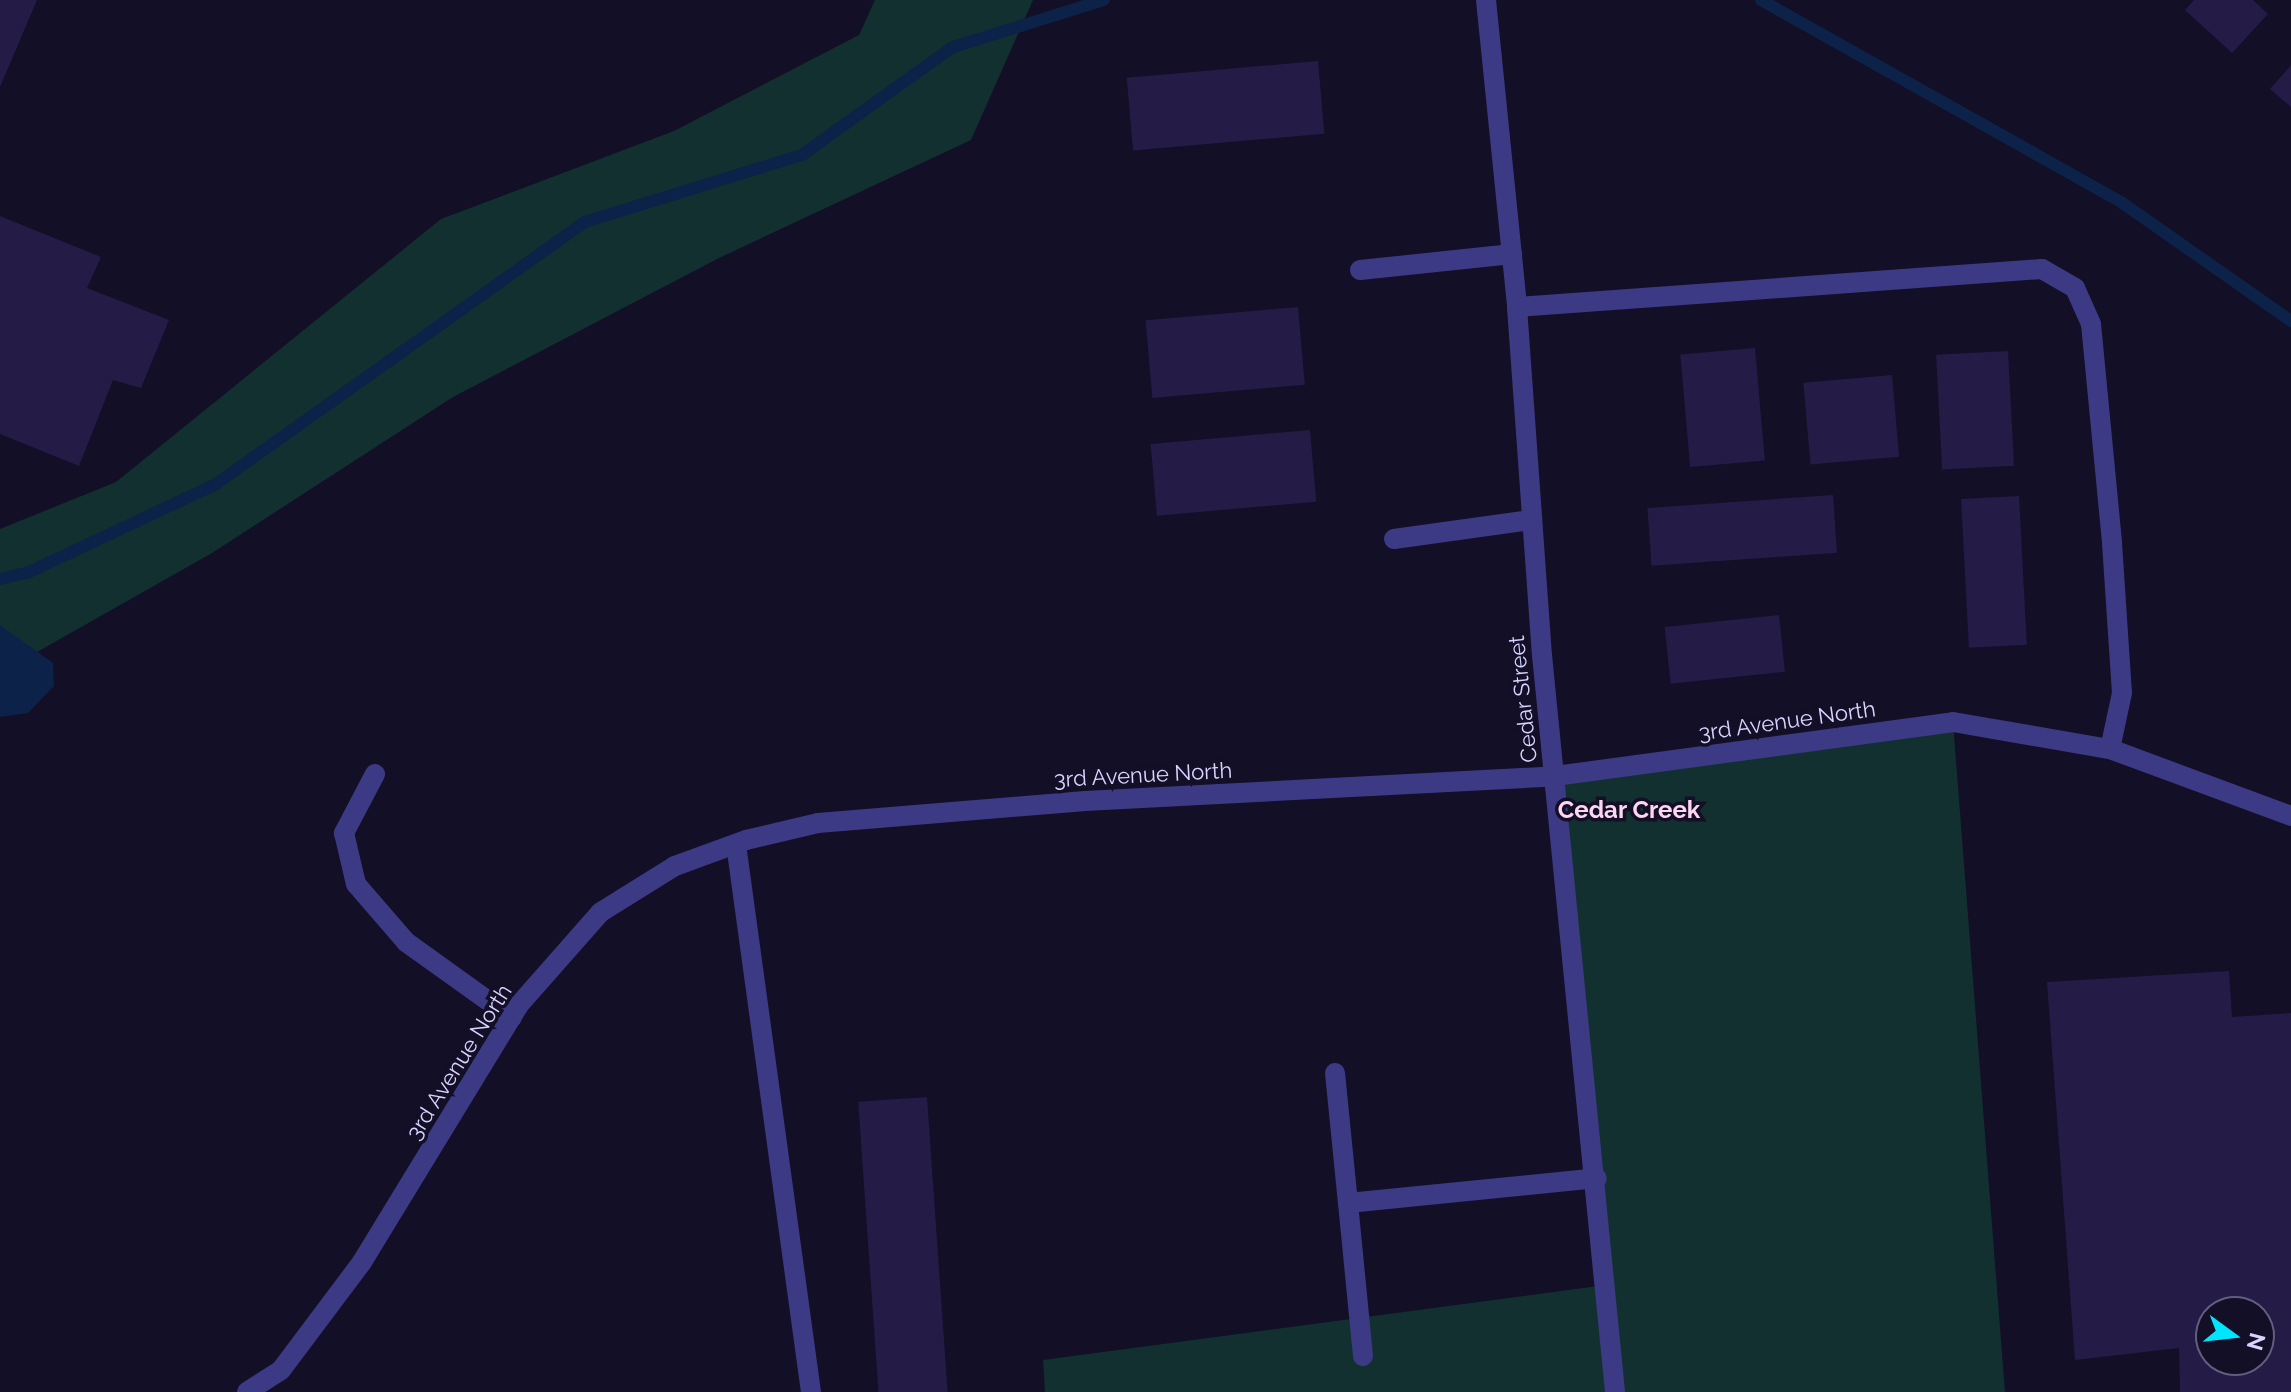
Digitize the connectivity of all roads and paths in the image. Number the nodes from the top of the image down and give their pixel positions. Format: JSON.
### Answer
{"nodes":[{"id":1,"x":1486,"y":0,"type":"edge"},
{"id":2,"x":1512,"y":254,"type":"junction"},
{"id":3,"x":1360,"y":270,"type":"dead end"},
{"id":4,"x":1517,"y":307,"type":"junction"},
{"id":5,"x":1531,"y":520,"type":"junction"},
{"id":6,"x":1394,"y":539,"type":"dead end"},
{"id":7,"x":2110,"y":749,"type":"junction"},
{"id":8,"x":375,"y":774,"type":"dead end"},
{"id":9,"x":1555,"y":776,"type":"junction"},
{"id":10,"x":2291,"y":816,"type":"edge"},
{"id":11,"x":736,"y":844,"type":"junction"},
{"id":12,"x":512,"y":1018,"type":"junction"},
{"id":13,"x":1335,"y":1073,"type":"dead end"},
{"id":14,"x":1597,"y":1178,"type":"junction"},
{"id":15,"x":1348,"y":1203,"type":"junction"},
{"id":16,"x":1363,"y":1356,"type":"dead end"},
{"id":17,"x":247,"y":1392,"type":"edge"},
{"id":18,"x":811,"y":1392,"type":"edge"},
{"id":19,"x":1615,"y":1392,"type":"edge"}],
"edges":[{"from":1,"to":2,"type":"street","name":"Cedar Street"},
{"from":2,"to":3,"type":"street"},
{"from":2,"to":4,"type":"street","name":"Cedar Street"},
{"from":4,"to":5,"type":"street","name":"Cedar Street"},
{"from":4,"to":7,"type":"street"},
{"from":5,"to":6,"type":"street"},
{"from":5,"to":9,"type":"street","name":"Cedar Street"},
{"from":7,"to":9,"type":"street","name":"3rd Avenue North"},
{"from":7,"to":10,"type":"street","name":"3rd Avenue North"},
{"from":8,"to":12,"type":"street"},
{"from":9,"to":11,"type":"street","name":"3rd Avenue North"},
{"from":9,"to":14,"type":"street","name":"Cedar Street"},
{"from":11,"to":12,"type":"street","name":"3rd Avenue North"},
{"from":11,"to":18,"type":"street"},
{"from":12,"to":17,"type":"street","name":"3rd Avenue North"},
{"from":13,"to":15,"type":"street"},
{"from":14,"to":15,"type":"street"},
{"from":14,"to":19,"type":"street","name":"Cedar Street"},
{"from":15,"to":16,"type":"street"}]}
